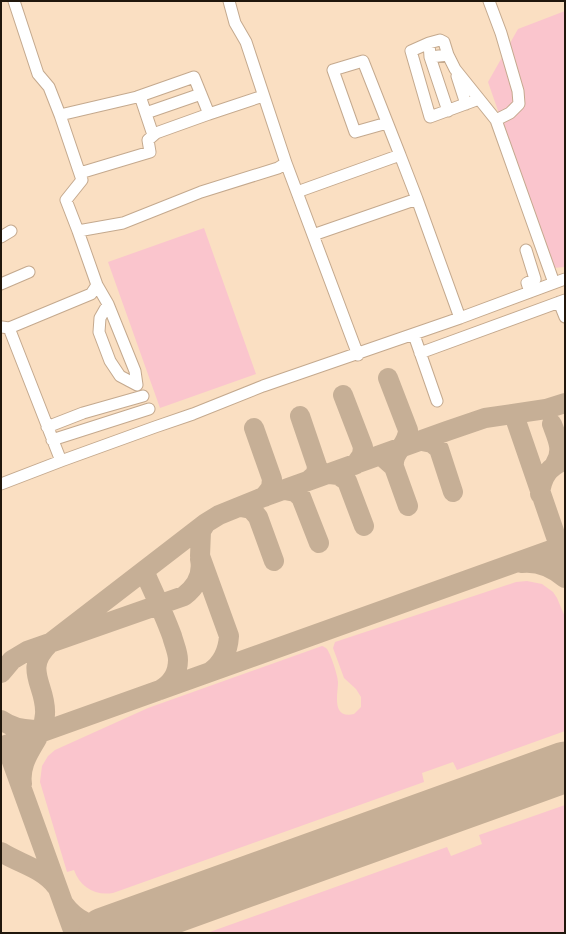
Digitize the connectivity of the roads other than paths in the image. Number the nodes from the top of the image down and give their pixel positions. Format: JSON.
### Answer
{"nodes":[{"id":1,"x":14,"y":1,"type":"edge"},
{"id":2,"x":229,"y":1,"type":"edge"},
{"id":3,"x":489,"y":1,"type":"edge"},
{"id":4,"x":429,"y":43,"type":"junction"},
{"id":5,"x":448,"y":55,"type":"junction"},
{"id":6,"x":430,"y":56,"type":"junction"},
{"id":7,"x":455,"y":69,"type":"junction"},
{"id":8,"x":201,"y":94,"type":"junction"},
{"id":9,"x":140,"y":96,"type":"junction"},
{"id":10,"x":263,"y":96,"type":"junction"},
{"id":11,"x":479,"y":99,"type":"junction"},
{"id":12,"x":466,"y":104,"type":"junction"},
{"id":13,"x":448,"y":111,"type":"junction"},
{"id":14,"x":146,"y":113,"type":"junction"},
{"id":15,"x":209,"y":114,"type":"junction"},
{"id":16,"x":60,"y":115,"type":"junction"},
{"id":17,"x":496,"y":120,"type":"junction"},
{"id":18,"x":387,"y":123,"type":"junction"},
{"id":19,"x":153,"y":135,"type":"junction"},
{"id":20,"x":400,"y":155,"type":"junction"},
{"id":21,"x":286,"y":164,"type":"junction"},
{"id":22,"x":80,"y":173,"type":"junction"},
{"id":23,"x":297,"y":192,"type":"junction"},
{"id":24,"x":417,"y":199,"type":"junction"},
{"id":25,"x":11,"y":231,"type":"dead end"},
{"id":26,"x":78,"y":231,"type":"junction"},
{"id":27,"x":313,"y":235,"type":"junction"},
{"id":28,"x":1,"y":237,"type":"edge"},
{"id":29,"x":526,"y":250,"type":"dead end"},
{"id":30,"x":29,"y":272,"type":"dead end"},
{"id":31,"x":565,"y":279,"type":"edge"},
{"id":32,"x":554,"y":283,"type":"junction"},
{"id":33,"x":1,"y":284,"type":"edge"},
{"id":34,"x":97,"y":285,"type":"junction"},
{"id":35,"x":530,"y":292,"type":"junction"},
{"id":36,"x":562,"y":301,"type":"edge"},
{"id":37,"x":108,"y":304,"type":"junction"},
{"id":38,"x":565,"y":317,"type":"edge"},
{"id":39,"x":460,"y":318,"type":"junction"},
{"id":40,"x":5,"y":328,"type":"edge"},
{"id":41,"x":414,"y":335,"type":"junction"},
{"id":42,"x":420,"y":353,"type":"junction"},
{"id":43,"x":358,"y":355,"type":"junction"},
{"id":44,"x":137,"y":385,"type":"junction"},
{"id":45,"x":143,"y":396,"type":"junction"},
{"id":46,"x":437,"y":401,"type":"dead end"},
{"id":47,"x":149,"y":409,"type":"junction"},
{"id":48,"x":93,"y":411,"type":"junction"},
{"id":49,"x":98,"y":426,"type":"junction"},
{"id":50,"x":47,"y":427,"type":"junction"},
{"id":51,"x":155,"y":427,"type":"junction"},
{"id":52,"x":52,"y":440,"type":"junction"},
{"id":53,"x":61,"y":462,"type":"junction"},
{"id":54,"x":1,"y":484,"type":"edge"}],
"edges":[{"from":1,"to":16,"type":"lane"},
{"from":2,"to":10,"type":"lane"},
{"from":3,"to":17,"type":"lane"},
{"from":4,"to":5,"type":"lane"},
{"from":4,"to":6,"type":"lane"},
{"from":4,"to":13,"type":"lane"},
{"from":5,"to":6,"type":"lane"},
{"from":5,"to":7,"type":"lane"},
{"from":6,"to":13,"type":"lane"},
{"from":7,"to":11,"type":"lane"},
{"from":7,"to":12,"type":"lane"},
{"from":8,"to":9,"type":"lane"},
{"from":8,"to":14,"type":"lane"},
{"from":8,"to":15,"type":"lane"},
{"from":9,"to":14,"type":"lane"},
{"from":9,"to":16,"type":"lane"},
{"from":10,"to":15,"type":"lane"},
{"from":10,"to":21,"type":"lane"},
{"from":11,"to":12,"type":"lane"},
{"from":11,"to":17,"type":"lane"},
{"from":12,"to":13,"type":"lane"},
{"from":14,"to":19,"type":"lane"},
{"from":15,"to":19,"type":"lane"},
{"from":16,"to":22,"type":"lane"},
{"from":17,"to":32,"type":"lane"},
{"from":18,"to":18,"type":"lane"},
{"from":18,"to":20,"type":"lane"},
{"from":19,"to":22,"type":"lane"},
{"from":20,"to":23,"type":"lane"},
{"from":20,"to":24,"type":"lane"},
{"from":21,"to":23,"type":"lane"},
{"from":21,"to":26,"type":"lane"},
{"from":22,"to":26,"type":"lane"},
{"from":23,"to":27,"type":"lane"},
{"from":24,"to":27,"type":"lane"},
{"from":24,"to":39,"type":"lane"},
{"from":25,"to":28,"type":"lane"},
{"from":26,"to":34,"type":"lane"},
{"from":27,"to":43,"type":"lane"},
{"from":29,"to":35,"type":"lane"},
{"from":30,"to":33,"type":"lane"},
{"from":31,"to":32,"type":"lane"},
{"from":32,"to":35,"type":"lane"},
{"from":34,"to":37,"type":"lane"},
{"from":34,"to":40,"type":"lane"},
{"from":35,"to":39,"type":"lane"},
{"from":36,"to":38,"type":"lane"},
{"from":36,"to":42,"type":"lane"},
{"from":37,"to":44,"type":"lane"},
{"from":37,"to":44,"type":"lane"},
{"from":39,"to":41,"type":"lane"},
{"from":40,"to":50,"type":"lane"},
{"from":41,"to":42,"type":"lane"},
{"from":41,"to":43,"type":"lane"},
{"from":42,"to":46,"type":"lane"},
{"from":43,"to":51,"type":"lane"},
{"from":44,"to":45,"type":"lane"},
{"from":45,"to":47,"type":"lane"},
{"from":45,"to":48,"type":"lane"},
{"from":47,"to":49,"type":"lane"},
{"from":47,"to":51,"type":"lane"},
{"from":48,"to":49,"type":"lane"},
{"from":48,"to":50,"type":"lane"},
{"from":49,"to":52,"type":"lane"},
{"from":50,"to":52,"type":"lane"},
{"from":51,"to":53,"type":"lane"},
{"from":52,"to":53,"type":"lane"},
{"from":53,"to":54,"type":"lane"}]}
